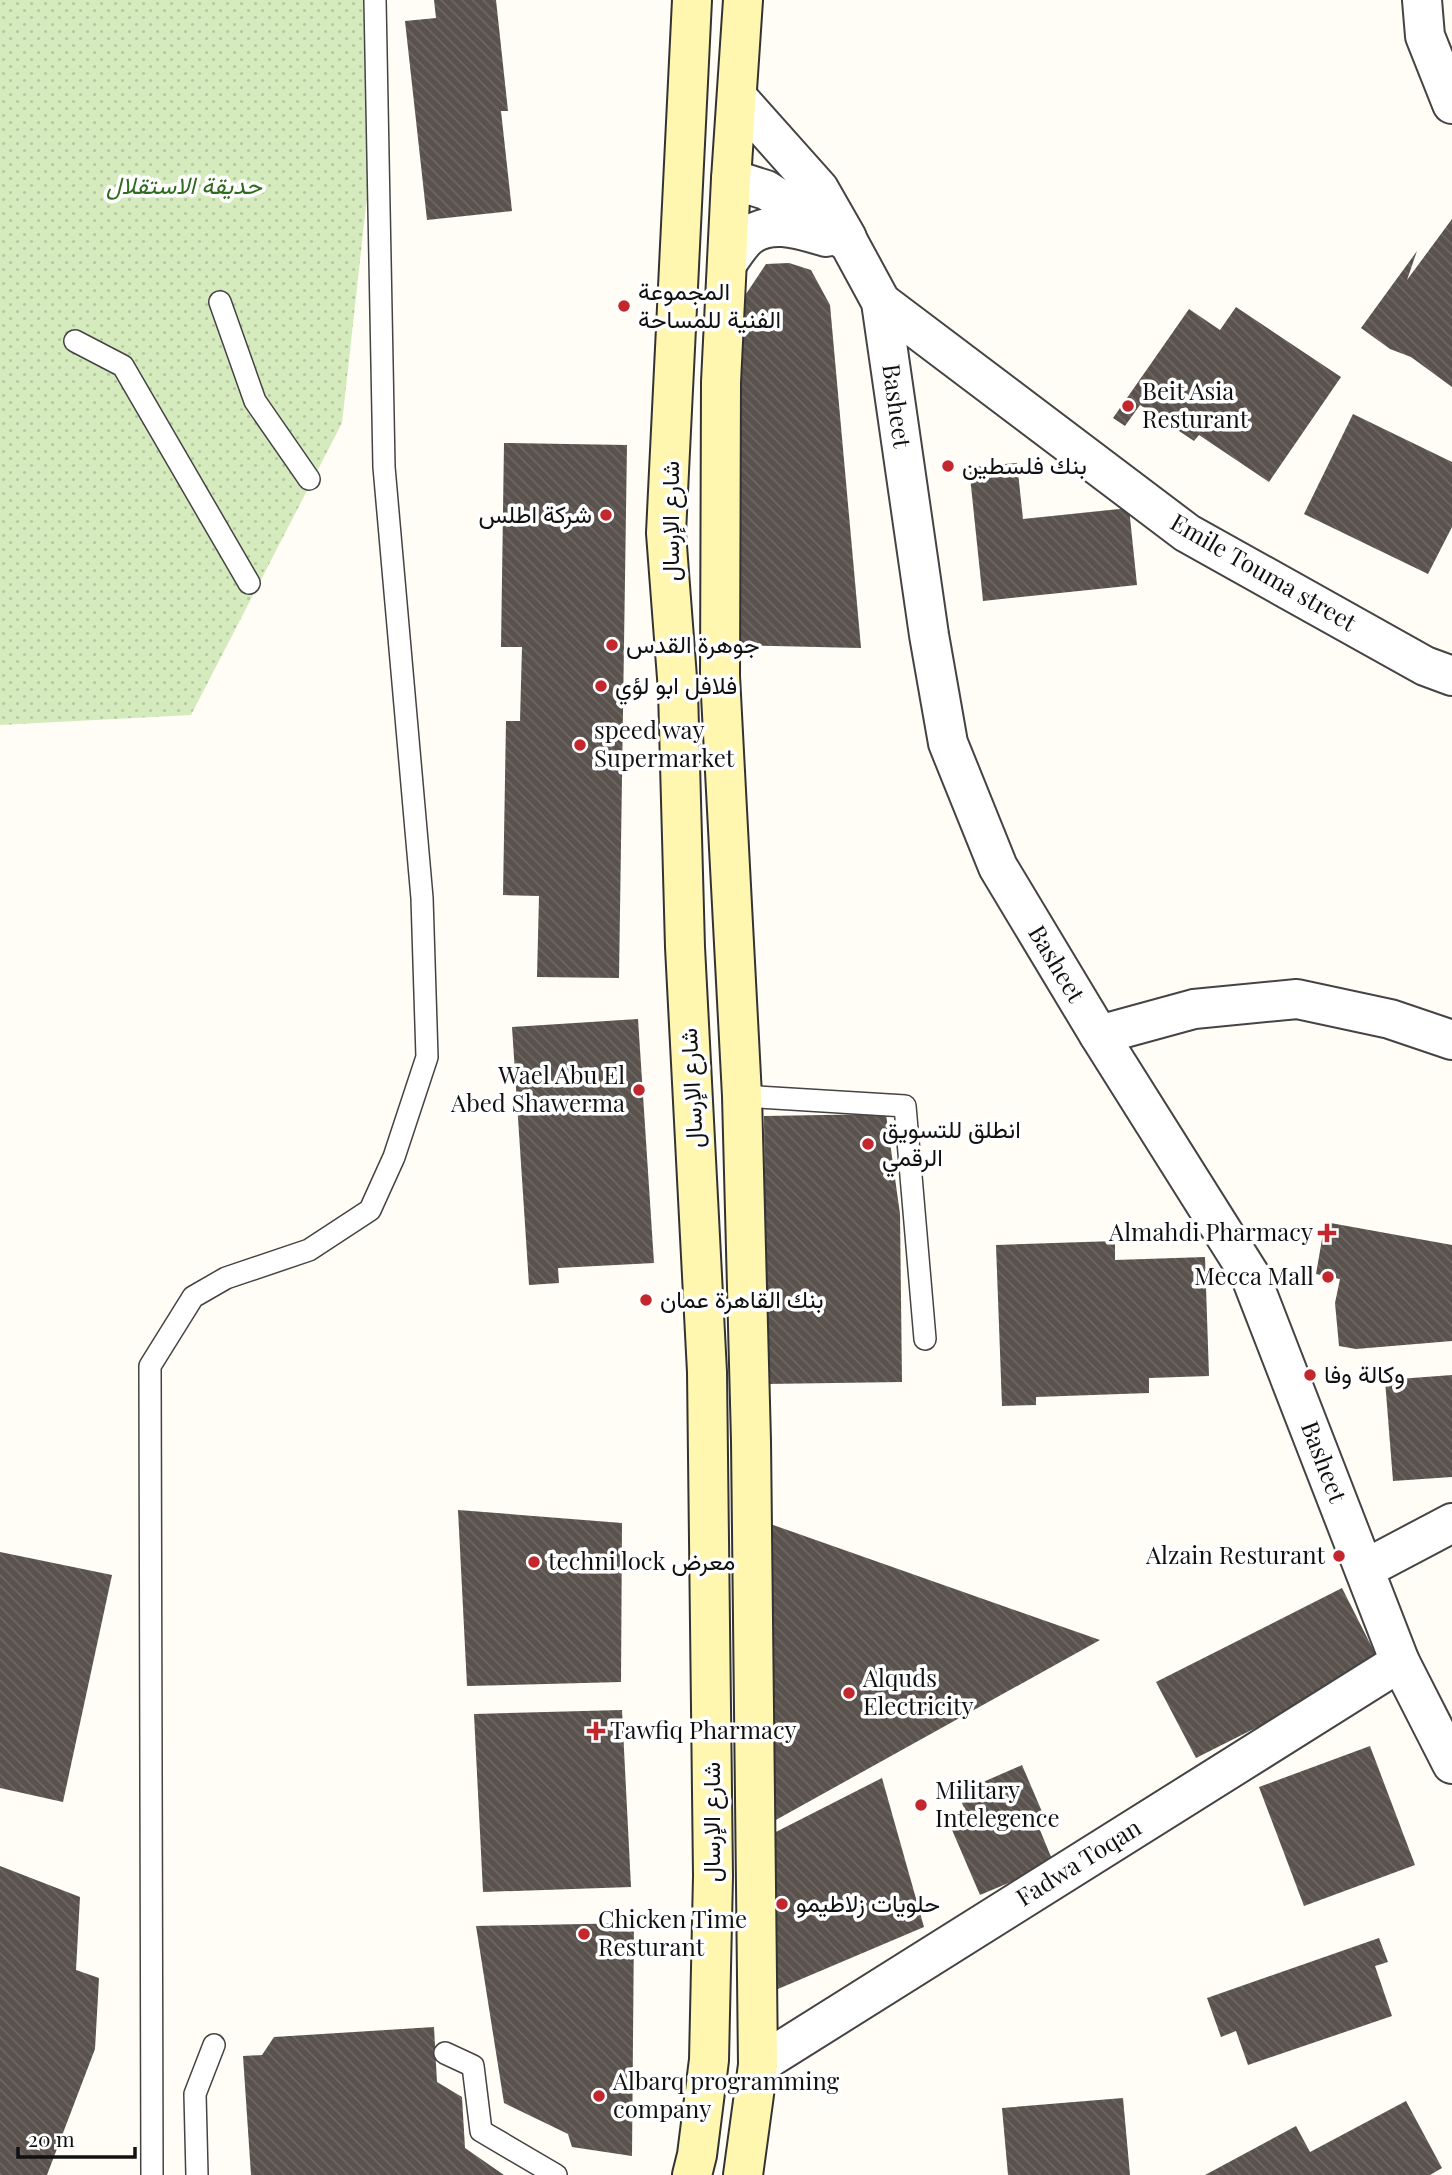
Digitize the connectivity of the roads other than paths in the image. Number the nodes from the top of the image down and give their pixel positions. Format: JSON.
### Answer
{"nodes":[{"id":1,"x":375,"y":0,"type":"edge"},
{"id":2,"x":692,"y":0,"type":"edge"},
{"id":3,"x":743,"y":0,"type":"edge"},
{"id":4,"x":1422,"y":0,"type":"edge"},
{"id":5,"x":737,"y":97,"type":"junction"},
{"id":6,"x":1452,"y":104,"type":"edge"},
{"id":7,"x":731,"y":179,"type":"junction"},
{"id":8,"x":849,"y":243,"type":"junction"},
{"id":9,"x":728,"y":262,"type":"junction"},
{"id":10,"x":220,"y":302,"type":"dead end"},
{"id":11,"x":881,"y":302,"type":"junction"},
{"id":12,"x":75,"y":341,"type":"dead end"},
{"id":13,"x":309,"y":479,"type":"dead end"},
{"id":14,"x":249,"y":583,"type":"dead end"},
{"id":15,"x":1452,"y":676,"type":"edge"},
{"id":16,"x":1098,"y":1035,"type":"junction"},
{"id":17,"x":1452,"y":1040,"type":"edge"},
{"id":18,"x":742,"y":1096,"type":"junction"},
{"id":19,"x":925,"y":1339,"type":"dead end"},
{"id":20,"x":1452,"y":1523,"type":"edge"},
{"id":21,"x":1365,"y":1569,"type":"junction"},
{"id":22,"x":1400,"y":1662,"type":"junction"},
{"id":23,"x":1452,"y":1764,"type":"edge"},
{"id":24,"x":214,"y":2045,"type":"dead end"},
{"id":25,"x":445,"y":2053,"type":"dead end"},
{"id":26,"x":758,"y":2065,"type":"junction"},
{"id":27,"x":152,"y":2175,"type":"edge"},
{"id":28,"x":197,"y":2175,"type":"edge"},
{"id":29,"x":556,"y":2175,"type":"edge"},
{"id":30,"x":692,"y":2175,"type":"edge"},
{"id":31,"x":743,"y":2175,"type":"edge"}],
"edges":[{"from":1,"to":27,"type":"lane"},
{"from":2,"to":30,"type":"main road","name":"شارع الإرسال"},
{"from":3,"to":5,"type":"main road","name":"شارع الإرسال"},
{"from":4,"to":6,"type":"street"},
{"from":5,"to":7,"type":"main road","name":"شارع الإرسال"},
{"from":5,"to":8,"type":"street"},
{"from":7,"to":8,"type":"street","name":"Basheet"},
{"from":7,"to":9,"type":"main road","name":"شارع الإرسال"},
{"from":8,"to":9,"type":"street"},
{"from":8,"to":11,"type":"street","name":"Basheet"},
{"from":9,"to":18,"type":"main road","name":"شارع الإرسال"},
{"from":10,"to":13,"type":"lane"},
{"from":11,"to":15,"type":"street","name":"Emile Touma street"},
{"from":11,"to":16,"type":"street","name":"Basheet"},
{"from":12,"to":14,"type":"lane"},
{"from":16,"to":17,"type":"street"},
{"from":16,"to":21,"type":"street","name":"Basheet"},
{"from":18,"to":19,"type":"lane"},
{"from":18,"to":26,"type":"main road","name":"شارع الإرسال"},
{"from":20,"to":21,"type":"street"},
{"from":21,"to":22,"type":"street","name":"Basheet"},
{"from":22,"to":23,"type":"street","name":"Basheet"},
{"from":22,"to":26,"type":"street","name":"Fadwa Toqan"},
{"from":24,"to":28,"type":"lane"},
{"from":25,"to":29,"type":"lane"},
{"from":26,"to":31,"type":"main road","name":"شارع الإرسال"}]}
